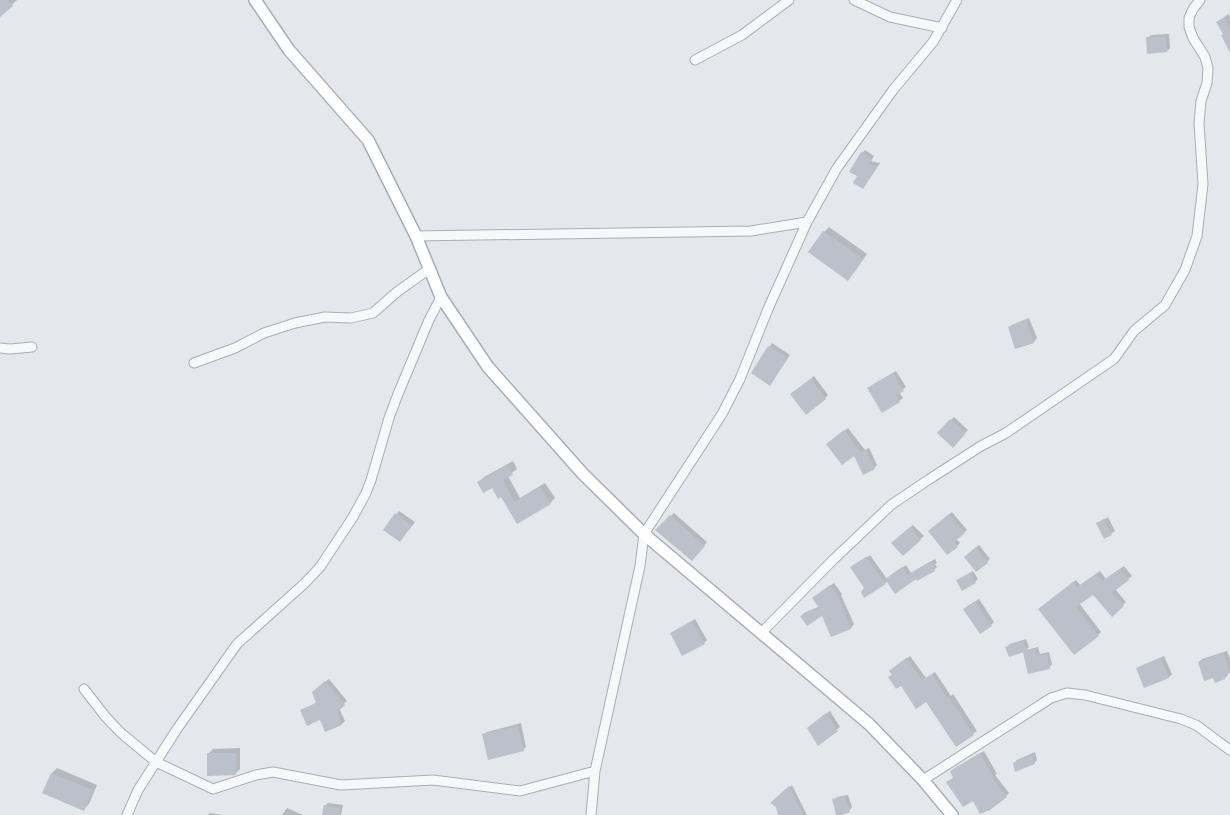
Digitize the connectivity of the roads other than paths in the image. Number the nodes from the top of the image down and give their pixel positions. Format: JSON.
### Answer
{"nodes":[{"id":1,"x":255,"y":0,"type":"edge"},
{"id":2,"x":789,"y":0,"type":"edge"},
{"id":3,"x":854,"y":0,"type":"edge"},
{"id":4,"x":957,"y":0,"type":"edge"},
{"id":5,"x":1200,"y":0,"type":"edge"},
{"id":6,"x":942,"y":28,"type":"junction"},
{"id":7,"x":695,"y":60,"type":"dead end"},
{"id":8,"x":807,"y":222,"type":"junction"},
{"id":9,"x":416,"y":236,"type":"junction"},
{"id":10,"x":429,"y":269,"type":"junction"},
{"id":11,"x":441,"y":297,"type":"junction"},
{"id":12,"x":32,"y":347,"type":"dead end"},
{"id":13,"x":0,"y":348,"type":"edge"},
{"id":14,"x":194,"y":363,"type":"dead end"},
{"id":15,"x":644,"y":534,"type":"junction"},
{"id":16,"x":762,"y":632,"type":"junction"},
{"id":17,"x":84,"y":689,"type":"dead end"},
{"id":18,"x":1230,"y":750,"type":"edge"},
{"id":19,"x":156,"y":762,"type":"junction"},
{"id":20,"x":595,"y":772,"type":"junction"},
{"id":21,"x":923,"y":780,"type":"junction"},
{"id":22,"x":127,"y":815,"type":"edge"},
{"id":23,"x":591,"y":815,"type":"edge"},
{"id":24,"x":952,"y":815,"type":"edge"}],
"edges":[{"from":1,"to":9,"type":"main road"},
{"from":2,"to":7,"type":"street"},
{"from":3,"to":6,"type":"street"},
{"from":4,"to":6,"type":"street"},
{"from":5,"to":16,"type":"street"},
{"from":6,"to":8,"type":"street"},
{"from":8,"to":9,"type":"street"},
{"from":8,"to":15,"type":"street"},
{"from":9,"to":10,"type":"main road"},
{"from":10,"to":11,"type":"main road"},
{"from":10,"to":14,"type":"street"},
{"from":11,"to":15,"type":"main road"},
{"from":11,"to":19,"type":"street"},
{"from":12,"to":13,"type":"street"},
{"from":15,"to":16,"type":"main road"},
{"from":15,"to":20,"type":"street"},
{"from":16,"to":21,"type":"main road"},
{"from":17,"to":19,"type":"street"},
{"from":18,"to":21,"type":"street"},
{"from":19,"to":20,"type":"street"},
{"from":19,"to":22,"type":"street"},
{"from":20,"to":23,"type":"street"},
{"from":21,"to":24,"type":"main road"}]}
